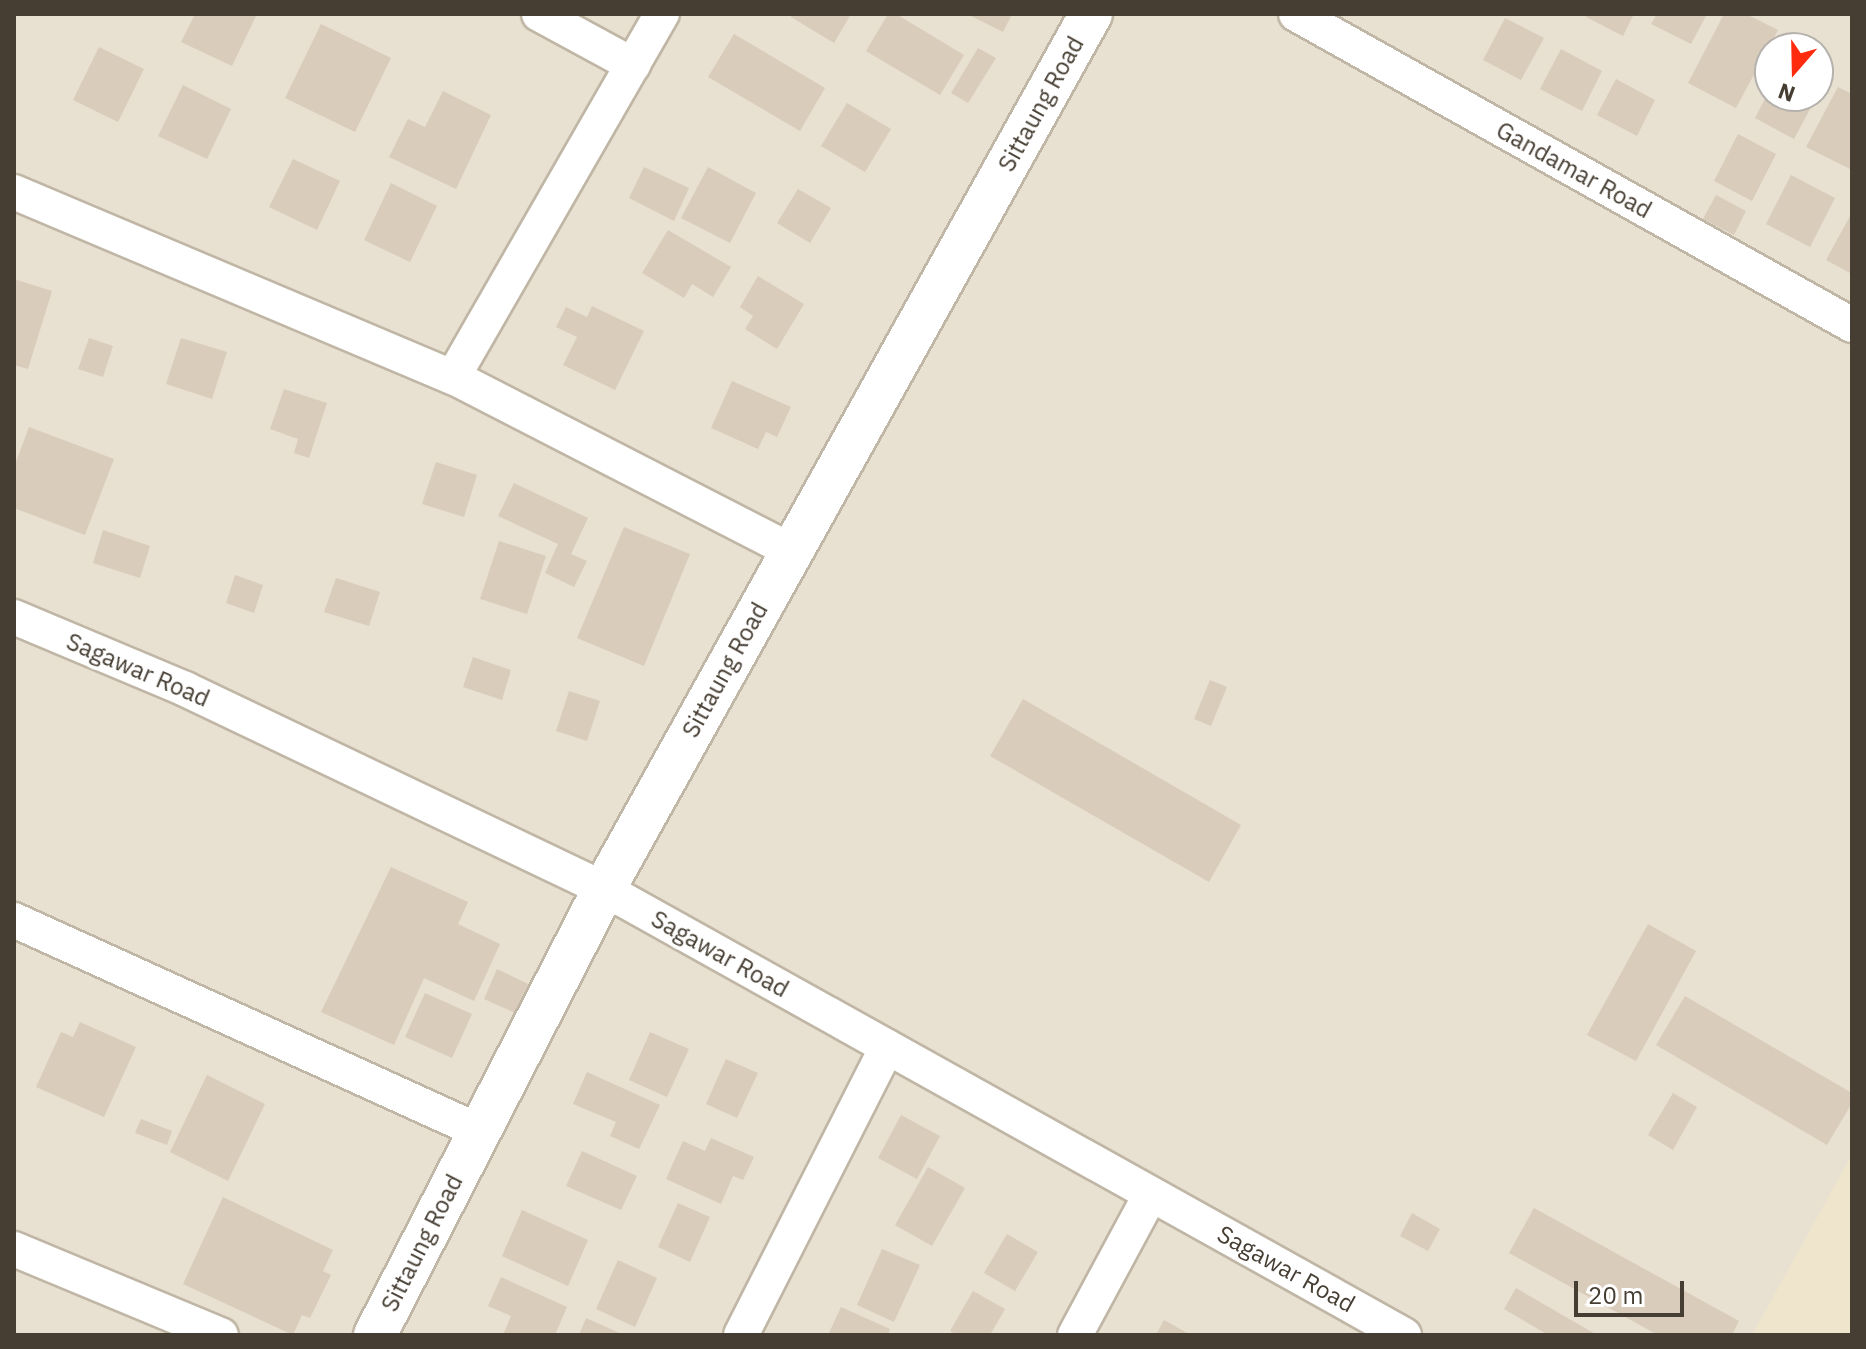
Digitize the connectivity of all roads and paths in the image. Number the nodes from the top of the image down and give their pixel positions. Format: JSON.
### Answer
{"nodes":[{"id":1,"x":539,"y":14,"type":"edge"},
{"id":2,"x":662,"y":14,"type":"edge"},
{"id":3,"x":1091,"y":14,"type":"edge"},
{"id":4,"x":1296,"y":14,"type":"edge"},
{"id":5,"x":633,"y":65,"type":"junction"},
{"id":6,"x":14,"y":192,"type":"edge"},
{"id":7,"x":1852,"y":325,"type":"edge"},
{"id":8,"x":453,"y":377,"type":"junction"},
{"id":9,"x":792,"y":551,"type":"junction"},
{"id":10,"x":14,"y":617,"type":"edge"},
{"id":11,"x":604,"y":889,"type":"junction"},
{"id":12,"x":14,"y":920,"type":"edge"},
{"id":13,"x":887,"y":1047,"type":"junction"},
{"id":14,"x":479,"y":1131,"type":"junction"},
{"id":15,"x":1151,"y":1194,"type":"junction"},
{"id":16,"x":14,"y":1249,"type":"edge"},
{"id":17,"x":221,"y":1335,"type":"edge"},
{"id":18,"x":375,"y":1335,"type":"edge"},
{"id":19,"x":741,"y":1335,"type":"edge"},
{"id":20,"x":1075,"y":1335,"type":"edge"},
{"id":21,"x":1404,"y":1335,"type":"edge"}],
"edges":[{"from":1,"to":5,"type":"street"},
{"from":2,"to":5,"type":"street"},
{"from":3,"to":9,"type":"street","name":"Sittaung Road"},
{"from":4,"to":7,"type":"street","name":"Gandamar Road"},
{"from":5,"to":8,"type":"street"},
{"from":6,"to":8,"type":"street"},
{"from":8,"to":9,"type":"street"},
{"from":9,"to":11,"type":"street","name":"Sittaung Road"},
{"from":10,"to":11,"type":"street","name":"Sagawar Road"},
{"from":11,"to":13,"type":"street","name":"Sagawar Road"},
{"from":11,"to":14,"type":"street","name":"Sittaung Road"},
{"from":12,"to":14,"type":"street"},
{"from":13,"to":15,"type":"street","name":"Sagawar Road"},
{"from":13,"to":19,"type":"street"},
{"from":14,"to":18,"type":"street","name":"Sittaung Road"},
{"from":15,"to":20,"type":"street"},
{"from":15,"to":21,"type":"street","name":"Sagawar Road"},
{"from":16,"to":17,"type":"street"}]}
